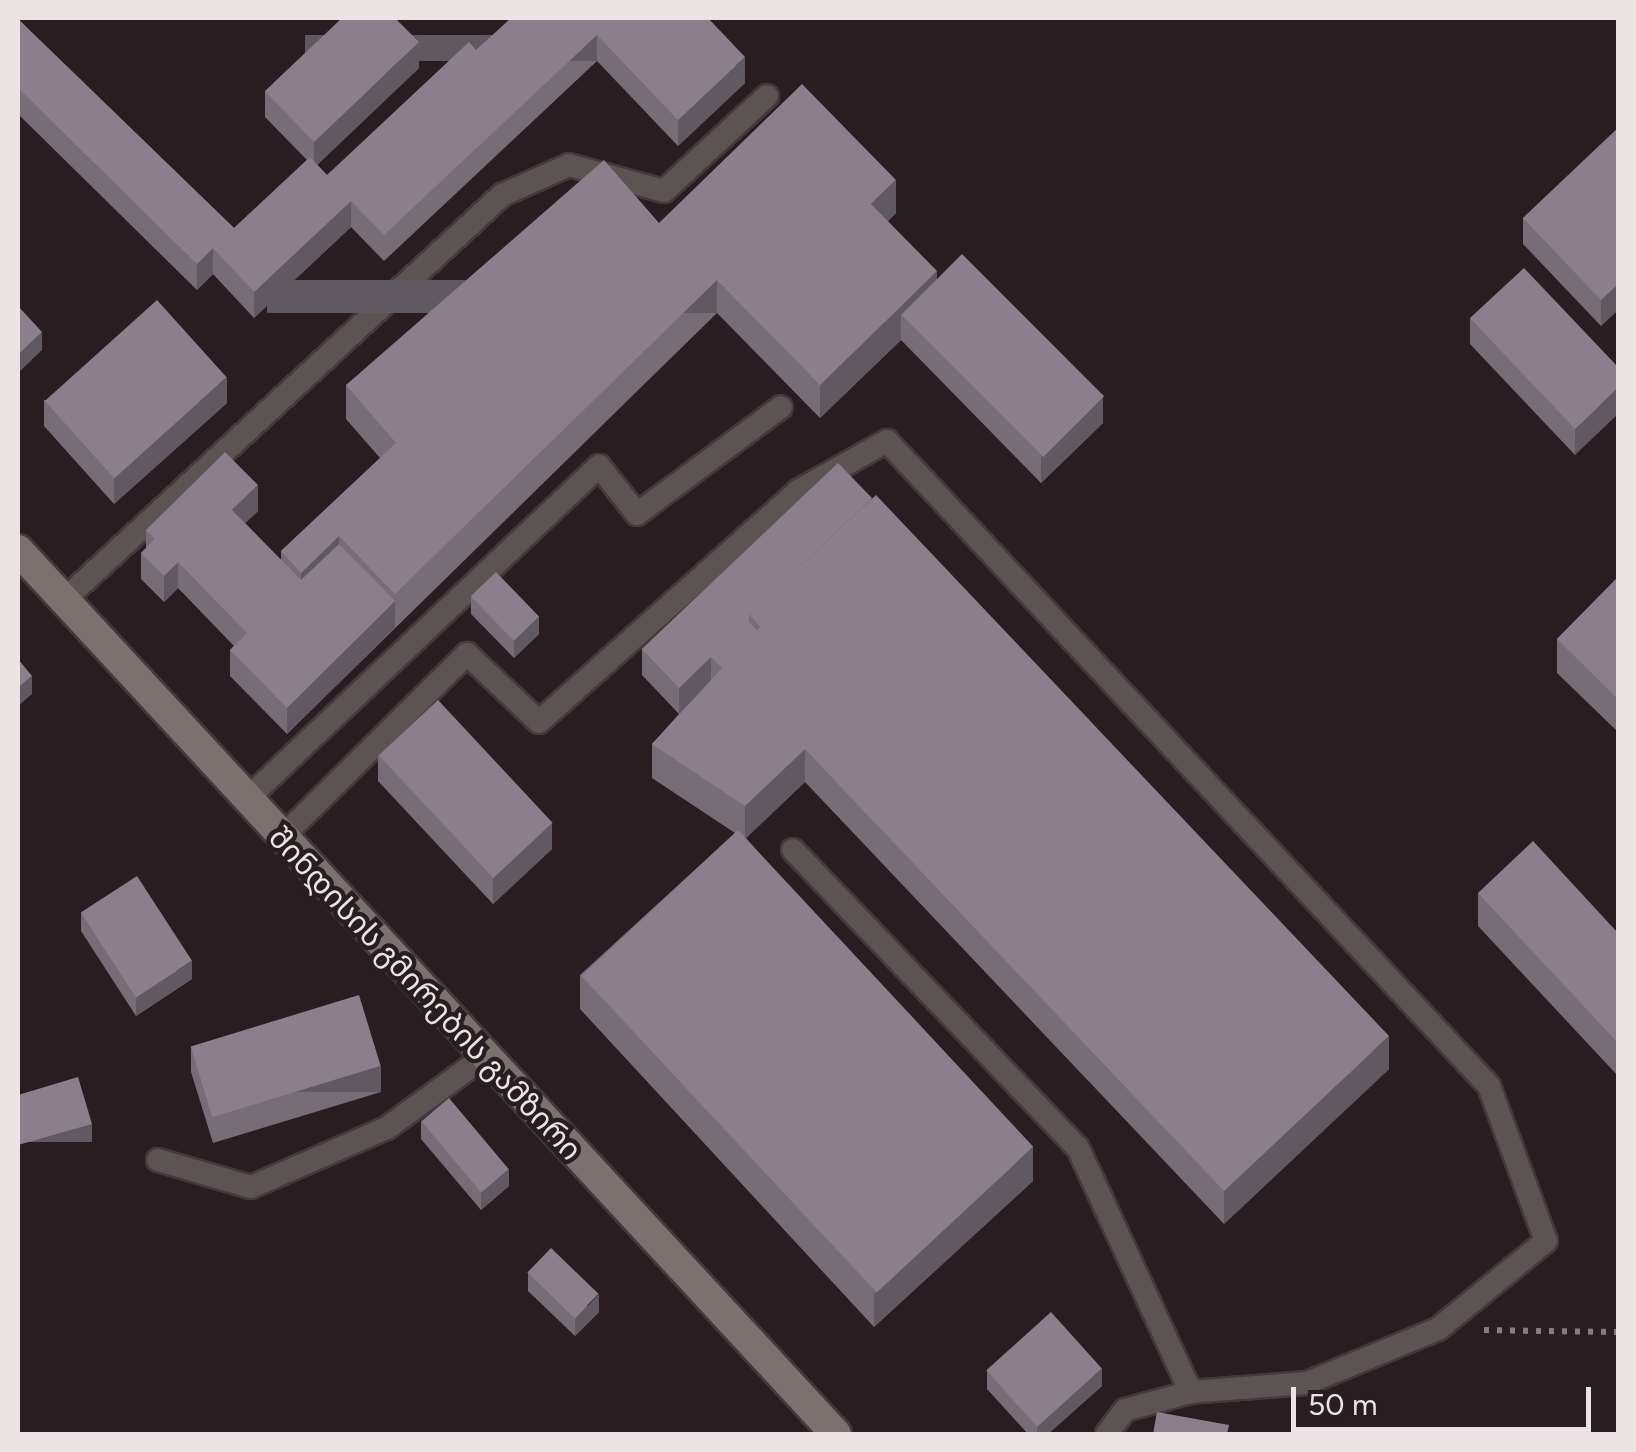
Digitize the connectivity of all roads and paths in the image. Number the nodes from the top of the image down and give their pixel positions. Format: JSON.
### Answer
{"nodes":[{"id":1,"x":767,"y":96,"type":"dead end"},
{"id":2,"x":781,"y":407,"type":"dead end"},
{"id":3,"x":18,"y":550,"type":"edge"},
{"id":4,"x":64,"y":600,"type":"junction"},
{"id":5,"x":246,"y":800,"type":"junction"},
{"id":6,"x":280,"y":838,"type":"junction"},
{"id":7,"x":793,"y":850,"type":"dead end"},
{"id":8,"x":484,"y":1057,"type":"junction"},
{"id":9,"x":158,"y":1160,"type":"dead end"},
{"id":10,"x":1438,"y":1329,"type":"junction"},
{"id":11,"x":1618,"y":1332,"type":"edge"},
{"id":12,"x":1191,"y":1392,"type":"junction"},
{"id":13,"x":836,"y":1434,"type":"edge"},
{"id":14,"x":1107,"y":1434,"type":"edge"}],
"edges":[{"from":1,"to":4,"type":"lane"},
{"from":2,"to":5,"type":"lane"},
{"from":3,"to":4,"type":"main road","name":"შინდისის გმირების გამზირი"},
{"from":4,"to":5,"type":"main road","name":"შინდისის გმირების გამზირი"},
{"from":5,"to":6,"type":"main road","name":"შინდისის გმირების გამზირი"},
{"from":6,"to":8,"type":"main road","name":"შინდისის გმირების გამზირი"},
{"from":6,"to":10,"type":"lane"},
{"from":7,"to":12,"type":"lane"},
{"from":8,"to":9,"type":"lane"},
{"from":8,"to":13,"type":"main road","name":"შინდისის გმირების გამზირი"},
{"from":10,"to":11,"type":"path"},
{"from":10,"to":12,"type":"lane"},
{"from":12,"to":14,"type":"lane"}]}
